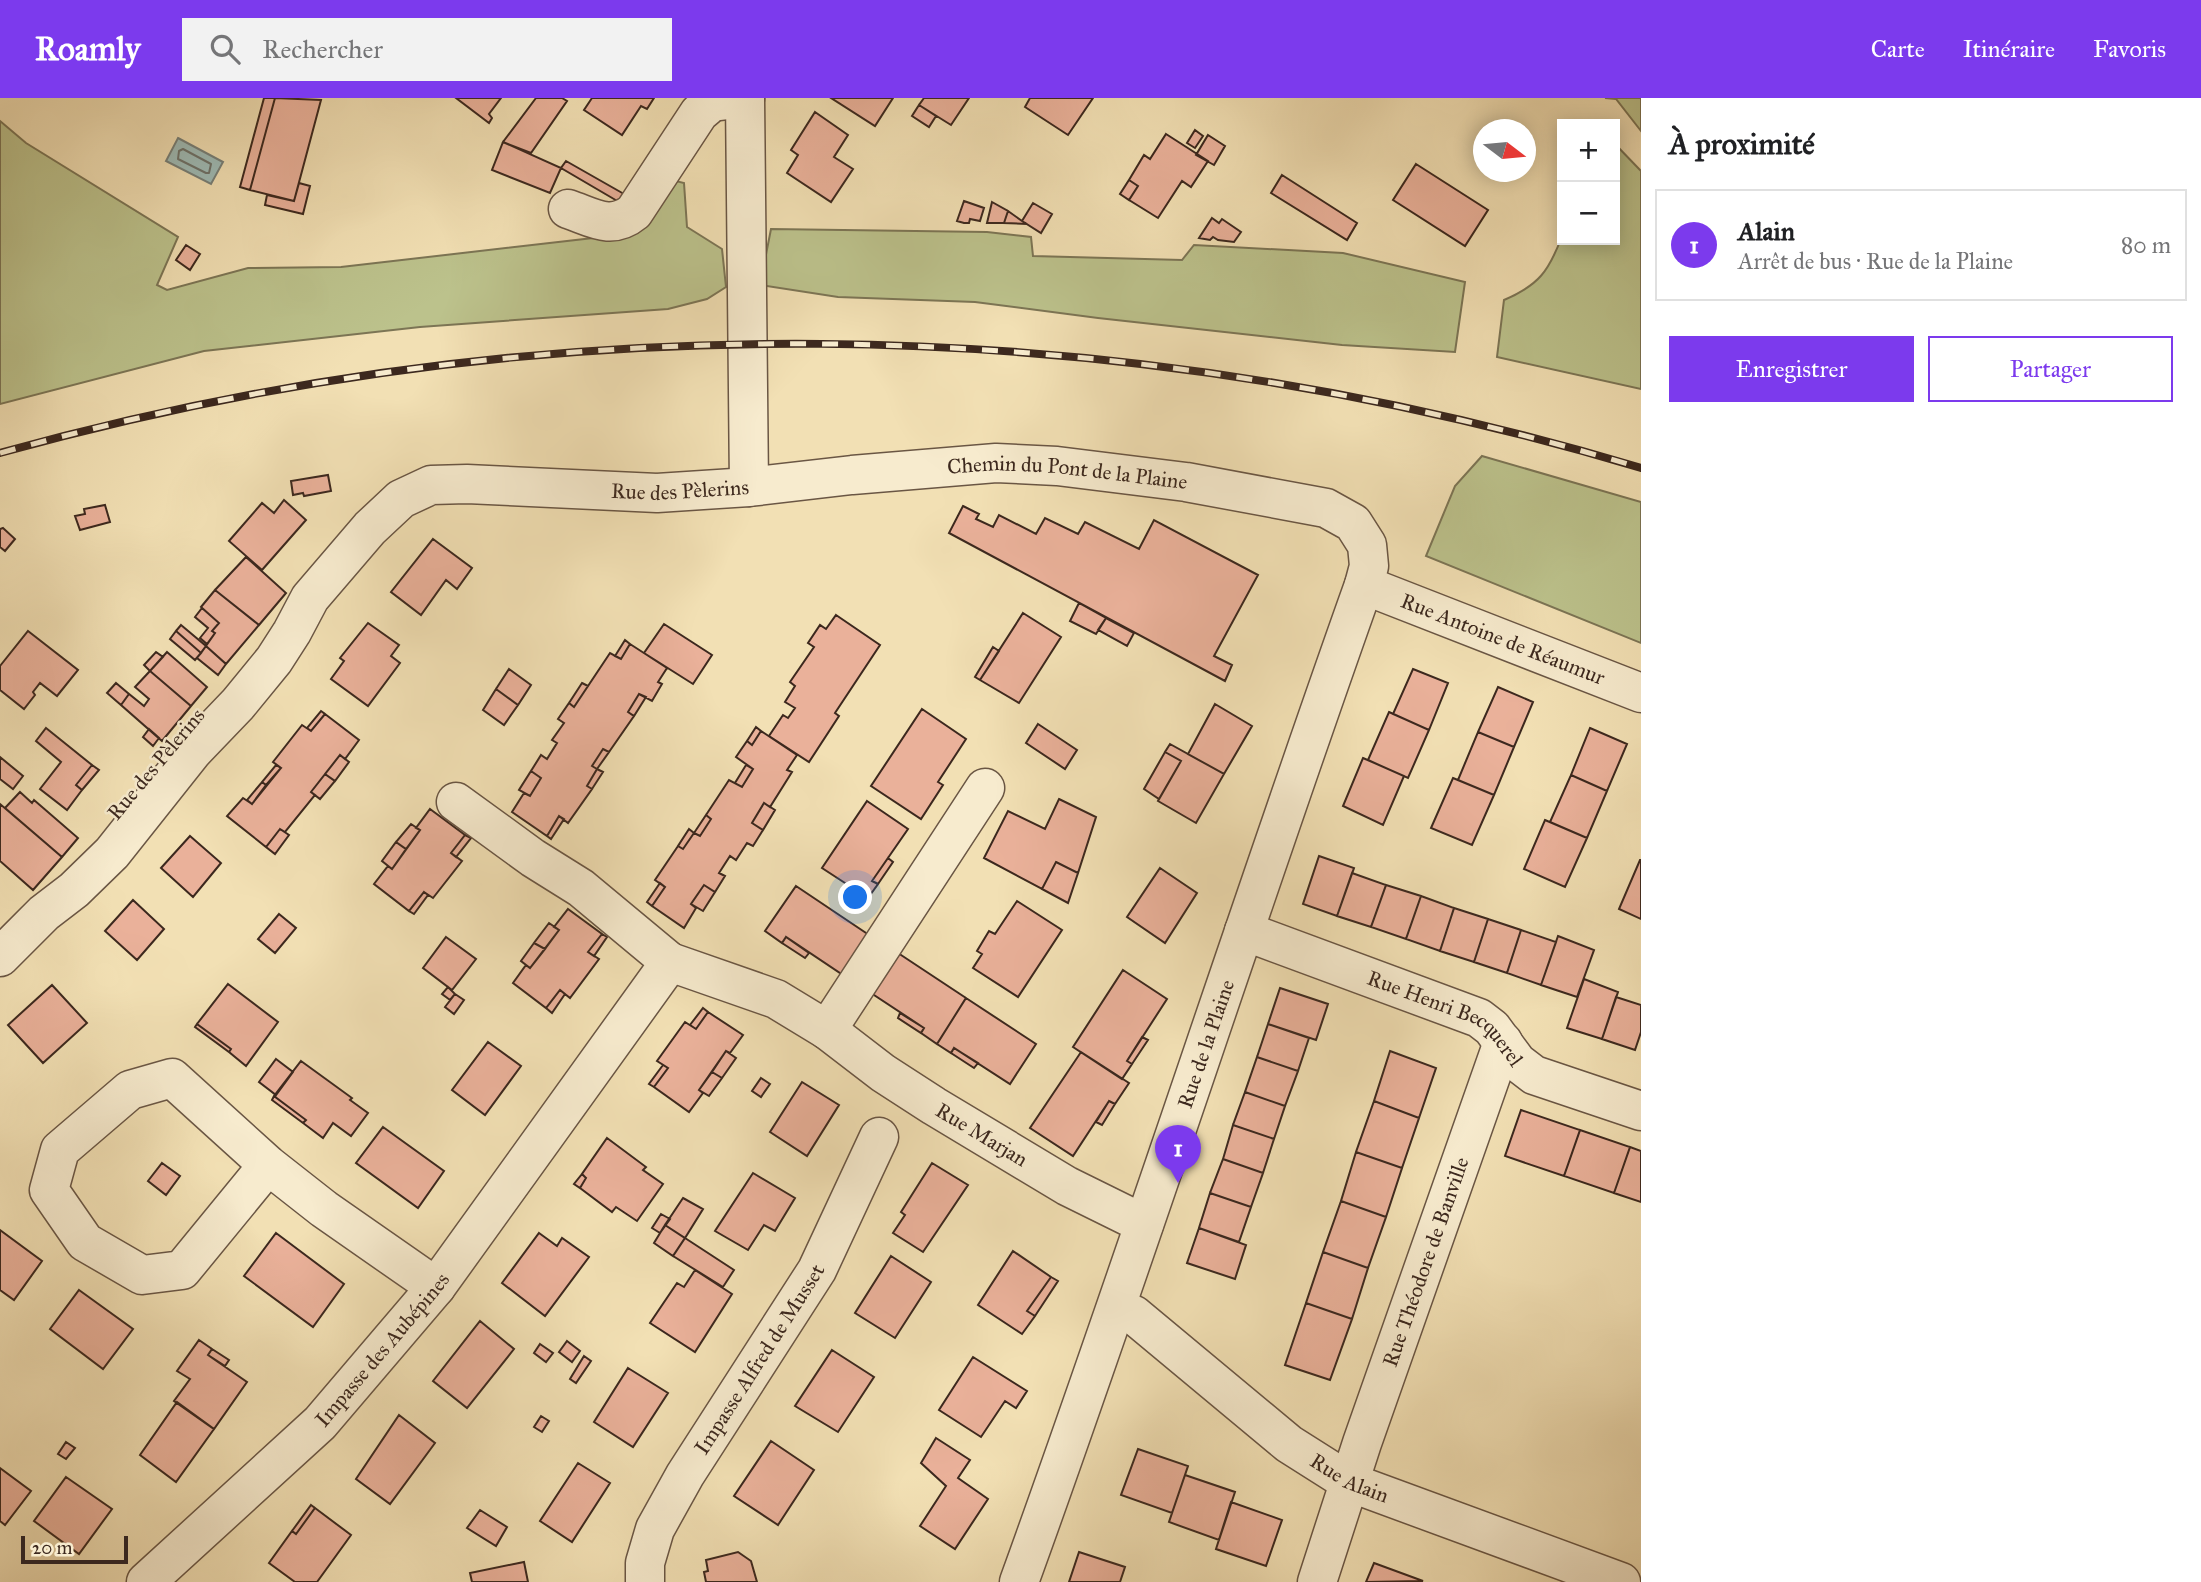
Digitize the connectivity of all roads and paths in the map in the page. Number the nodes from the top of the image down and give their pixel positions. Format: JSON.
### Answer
{"nodes":[{"id":1,"x":745,"y":98,"type":"edge"},
{"id":2,"x":568,"y":209,"type":"dead end"},
{"id":3,"x":749,"y":487,"type":"junction"},
{"id":4,"x":1367,"y":545,"type":"joint"},
{"id":5,"x":1364,"y":585,"type":"junction"},
{"id":6,"x":1641,"y":693,"type":"edge"},
{"id":7,"x":985,"y":788,"type":"dead end"},
{"id":8,"x":456,"y":802,"type":"dead end"},
{"id":9,"x":1244,"y":932,"type":"junction"},
{"id":10,"x":0,"y":957,"type":"edge"},
{"id":11,"x":670,"y":962,"type":"junction"},
{"id":12,"x":827,"y":1030,"type":"junction"},
{"id":13,"x":1503,"y":1042,"type":"junction"},
{"id":14,"x":1641,"y":1111,"type":"edge"},
{"id":15,"x":879,"y":1137,"type":"dead end"},
{"id":16,"x":268,"y":1165,"type":"junction"},
{"id":17,"x":1144,"y":1224,"type":"junction"},
{"id":18,"x":436,"y":1287,"type":"junction"},
{"id":19,"x":1117,"y":1308,"type":"junction"},
{"id":20,"x":1349,"y":1482,"type":"junction"},
{"id":21,"x":146,"y":1582,"type":"edge"},
{"id":22,"x":645,"y":1582,"type":"edge"},
{"id":23,"x":1019,"y":1582,"type":"edge"},
{"id":24,"x":1317,"y":1582,"type":"edge"},
{"id":25,"x":1621,"y":1582,"type":"edge"}],
"edges":[{"from":1,"to":2,"type":"street"},
{"from":1,"to":3,"type":"street","name":"Rue des Pèlerins"},
{"from":3,"to":4,"type":"street","name":"Chemin du Pont de la Plaine"},
{"from":3,"to":10,"type":"street","name":"Rue des Pèlerins"},
{"from":4,"to":5,"type":"street","name":"Rue de la Plaine"},
{"from":5,"to":6,"type":"street","name":"Rue Antoine de Réaumur"},
{"from":5,"to":9,"type":"street","name":"Rue de la Plaine"},
{"from":7,"to":12,"type":"street"},
{"from":8,"to":11,"type":"street"},
{"from":9,"to":13,"type":"street","name":"Rue Henri Becquerel"},
{"from":9,"to":17,"type":"street","name":"Rue de la Plaine"},
{"from":11,"to":12,"type":"street","name":"Rue Marjan"},
{"from":11,"to":18,"type":"street","name":"Impasse des Aubépines"},
{"from":12,"to":17,"type":"street","name":"Rue Marjan"},
{"from":13,"to":14,"type":"street","name":"Rue Henri Becquerel"},
{"from":13,"to":20,"type":"street","name":"Rue Théodore de Banville"},
{"from":15,"to":22,"type":"street","name":"Impasse Alfred de Musset"},
{"from":16,"to":16,"type":"street"},
{"from":16,"to":18,"type":"street"},
{"from":17,"to":19,"type":"street","name":"Rue de la Plaine"},
{"from":18,"to":21,"type":"street","name":"Impasse des Aubépines"},
{"from":19,"to":20,"type":"street","name":"Rue Alain"},
{"from":19,"to":23,"type":"street","name":"Rue de la Plaine"},
{"from":20,"to":24,"type":"street","name":"Rue Théodore de Banville"},
{"from":20,"to":25,"type":"street","name":"Rue Alain"}]}
